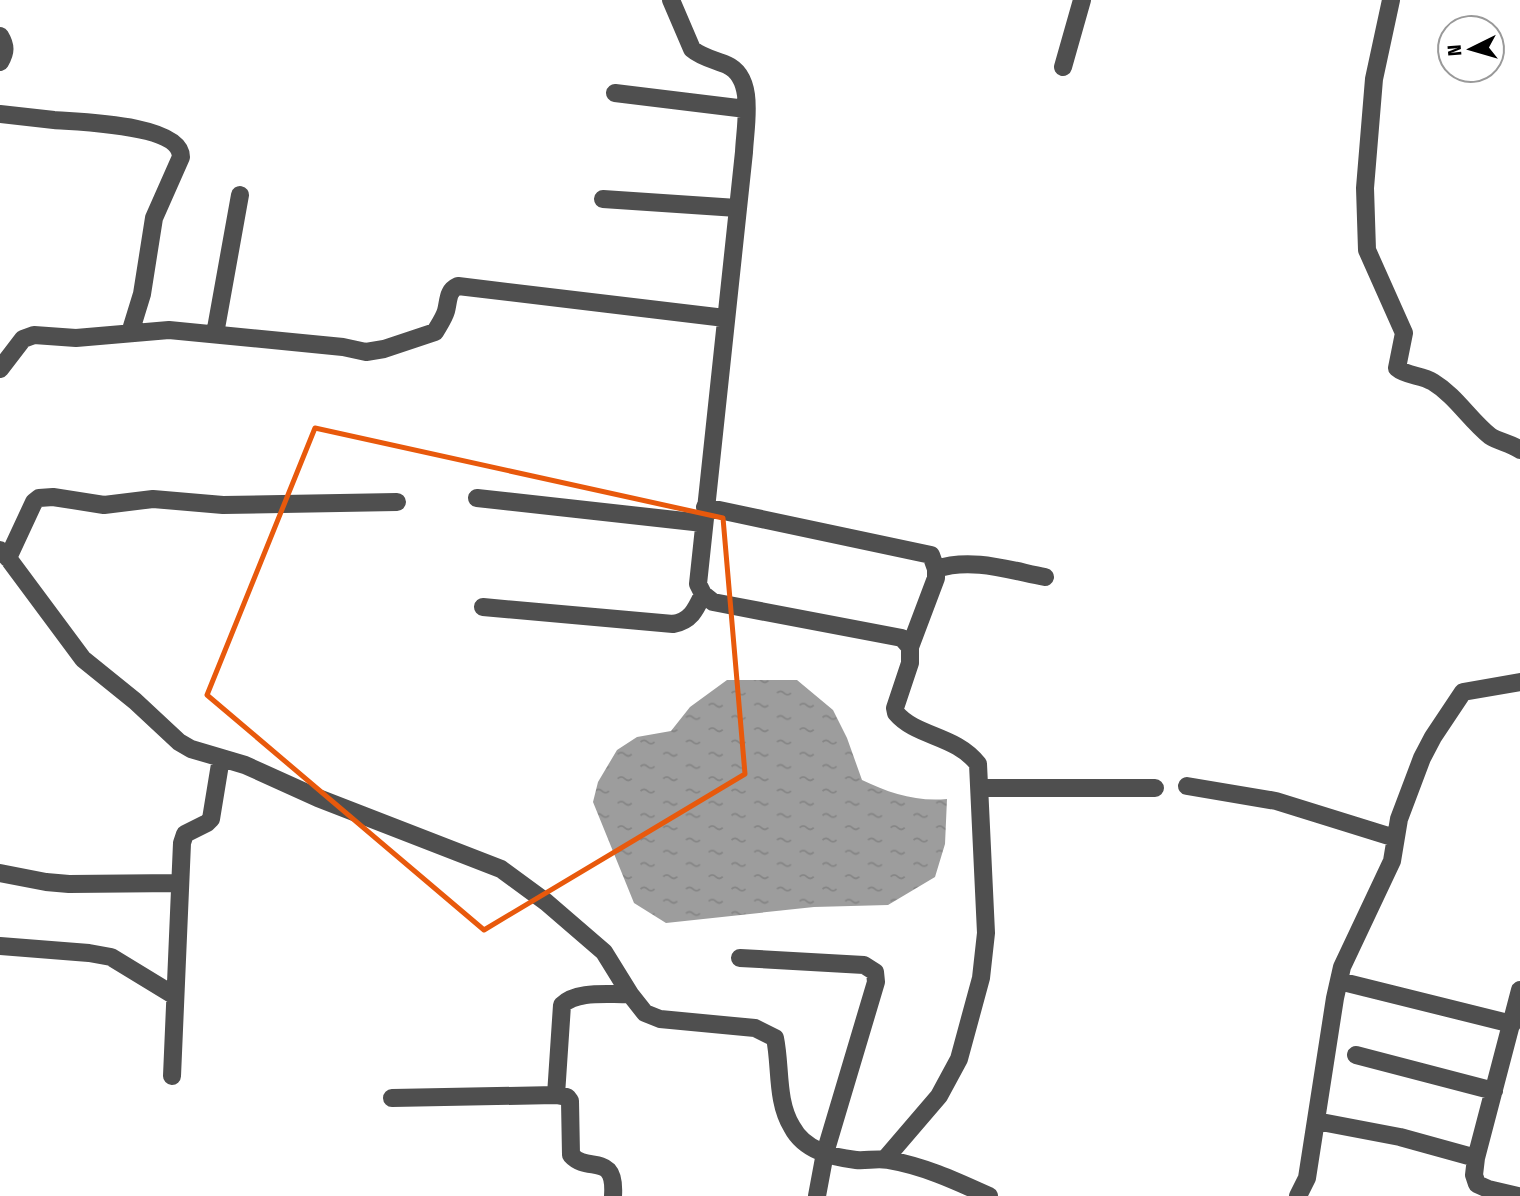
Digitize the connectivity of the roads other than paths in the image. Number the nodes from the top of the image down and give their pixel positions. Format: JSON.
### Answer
{"nodes":[{"id":1,"x":671,"y":0,"type":"edge"},
{"id":2,"x":1082,"y":0,"type":"edge"},
{"id":3,"x":1391,"y":0,"type":"edge"},
{"id":4,"x":0,"y":36,"type":"edge"},
{"id":5,"x":0,"y":62,"type":"edge"},
{"id":6,"x":1063,"y":67,"type":"dead end"},
{"id":7,"x":615,"y":93,"type":"dead end"},
{"id":8,"x":746,"y":109,"type":"junction"},
{"id":9,"x":0,"y":114,"type":"edge"},
{"id":10,"x":240,"y":195,"type":"dead end"},
{"id":11,"x":603,"y":199,"type":"dead end"},
{"id":12,"x":737,"y":208,"type":"junction"},
{"id":13,"x":725,"y":318,"type":"junction"},
{"id":14,"x":130,"y":333,"type":"junction"},
{"id":15,"x":215,"y":334,"type":"junction"},
{"id":16,"x":0,"y":369,"type":"edge"},
{"id":17,"x":1520,"y":450,"type":"edge"},
{"id":18,"x":477,"y":498,"type":"dead end"},
{"id":19,"x":397,"y":502,"type":"dead end"},
{"id":20,"x":704,"y":515,"type":"junction"},
{"id":21,"x":4,"y":554,"type":"edge"},
{"id":22,"x":936,"y":569,"type":"junction"},
{"id":23,"x":1045,"y":577,"type":"dead end"},
{"id":24,"x":703,"y":594,"type":"junction"},
{"id":25,"x":483,"y":607,"type":"dead end"},
{"id":26,"x":910,"y":648,"type":"junction"},
{"id":27,"x":1520,"y":682,"type":"edge"},
{"id":28,"x":233,"y":761,"type":"junction"},
{"id":29,"x":1187,"y":786,"type":"dead end"},
{"id":30,"x":981,"y":788,"type":"junction"},
{"id":31,"x":1155,"y":788,"type":"dead end"},
{"id":32,"x":1395,"y":838,"type":"junction"},
{"id":33,"x":0,"y":873,"type":"edge"},
{"id":34,"x":180,"y":883,"type":"junction"},
{"id":35,"x":0,"y":946,"type":"edge"},
{"id":36,"x":740,"y":958,"type":"dead end"},
{"id":37,"x":1339,"y":981,"type":"junction"},
{"id":38,"x":1520,"y":990,"type":"edge"},
{"id":39,"x":630,"y":994,"type":"junction"},
{"id":40,"x":175,"y":996,"type":"junction"},
{"id":41,"x":1512,"y":1024,"type":"junction"},
{"id":42,"x":1356,"y":1055,"type":"dead end"},
{"id":43,"x":172,"y":1076,"type":"dead end"},
{"id":44,"x":1494,"y":1091,"type":"junction"},
{"id":45,"x":556,"y":1095,"type":"junction"},
{"id":46,"x":392,"y":1098,"type":"dead end"},
{"id":47,"x":1316,"y":1121,"type":"junction"},
{"id":48,"x":825,"y":1153,"type":"junction"},
{"id":49,"x":1476,"y":1158,"type":"junction"},
{"id":50,"x":885,"y":1159,"type":"junction"},
{"id":51,"x":614,"y":1196,"type":"edge"},
{"id":52,"x":817,"y":1196,"type":"edge"},
{"id":53,"x":989,"y":1196,"type":"edge"},
{"id":54,"x":1298,"y":1196,"type":"edge"},
{"id":55,"x":1518,"y":1196,"type":"edge"}],
"edges":[{"from":1,"to":8,"type":"street"},
{"from":2,"to":6,"type":"street"},
{"from":3,"to":17,"type":"street"},
{"from":4,"to":5,"type":"street"},
{"from":7,"to":8,"type":"street"},
{"from":8,"to":12,"type":"street"},
{"from":9,"to":14,"type":"street"},
{"from":10,"to":15,"type":"street"},
{"from":11,"to":12,"type":"street"},
{"from":12,"to":13,"type":"street"},
{"from":13,"to":15,"type":"street"},
{"from":13,"to":20,"type":"street"},
{"from":14,"to":15,"type":"street"},
{"from":14,"to":16,"type":"street"},
{"from":18,"to":20,"type":"street"},
{"from":19,"to":21,"type":"street"},
{"from":20,"to":22,"type":"street"},
{"from":20,"to":24,"type":"street"},
{"from":21,"to":28,"type":"street"},
{"from":22,"to":23,"type":"street"},
{"from":22,"to":26,"type":"street"},
{"from":24,"to":25,"type":"street"},
{"from":24,"to":26,"type":"street"},
{"from":26,"to":30,"type":"street"},
{"from":27,"to":32,"type":"street"},
{"from":28,"to":34,"type":"street"},
{"from":28,"to":39,"type":"street"},
{"from":29,"to":32,"type":"street"},
{"from":30,"to":31,"type":"street"},
{"from":30,"to":50,"type":"street"},
{"from":32,"to":37,"type":"street"},
{"from":33,"to":34,"type":"street"},
{"from":34,"to":40,"type":"street"},
{"from":35,"to":40,"type":"street"},
{"from":36,"to":48,"type":"street"},
{"from":37,"to":41,"type":"street"},
{"from":37,"to":47,"type":"street"},
{"from":38,"to":41,"type":"street"},
{"from":39,"to":45,"type":"street"},
{"from":39,"to":48,"type":"street"},
{"from":40,"to":43,"type":"street"},
{"from":41,"to":44,"type":"street"},
{"from":42,"to":44,"type":"street"},
{"from":44,"to":49,"type":"street"},
{"from":45,"to":46,"type":"street"},
{"from":45,"to":51,"type":"street"},
{"from":47,"to":49,"type":"street"},
{"from":47,"to":54,"type":"street"},
{"from":48,"to":50,"type":"street"},
{"from":48,"to":52,"type":"street"},
{"from":49,"to":55,"type":"street"},
{"from":50,"to":53,"type":"street"}]}
